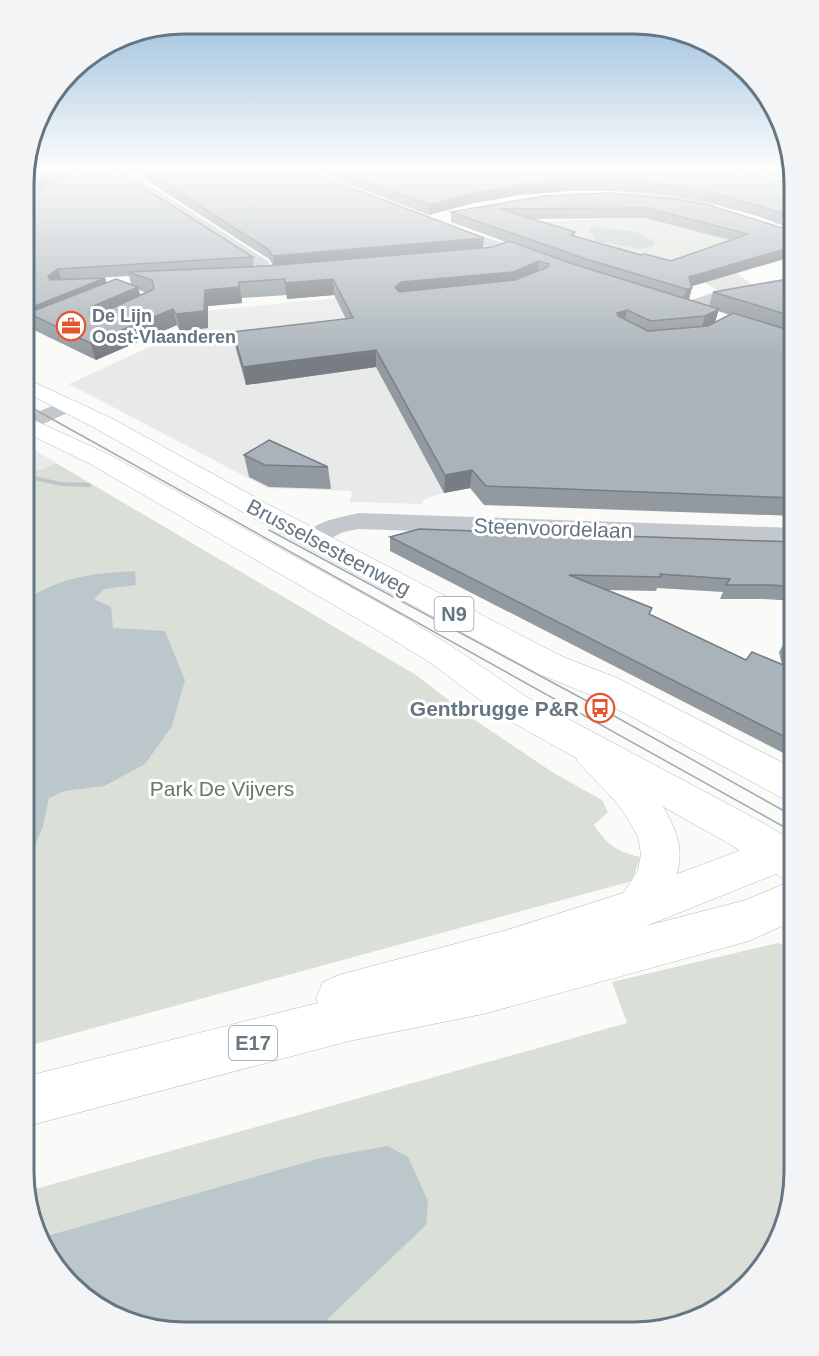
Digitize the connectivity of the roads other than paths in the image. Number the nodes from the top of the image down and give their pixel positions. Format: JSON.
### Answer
{"nodes":[{"id":1,"x":214,"y":231,"type":"edge"},
{"id":2,"x":468,"y":231,"type":"edge"},
{"id":3,"x":509,"y":249,"type":"junction"},
{"id":4,"x":481,"y":256,"type":"edge"},
{"id":5,"x":554,"y":267,"type":"edge"},
{"id":6,"x":267,"y":274,"type":"edge"},
{"id":7,"x":784,"y":284,"type":"edge"},
{"id":8,"x":57,"y":315,"type":"edge"},
{"id":9,"x":708,"y":315,"type":"edge"},
{"id":10,"x":34,"y":325,"type":"edge"},
{"id":11,"x":34,"y":389,"type":"edge"},
{"id":12,"x":67,"y":406,"type":"junction"},
{"id":13,"x":34,"y":420,"type":"edge"},
{"id":14,"x":34,"y":427,"type":"edge"},
{"id":15,"x":784,"y":536,"type":"edge"},
{"id":16,"x":315,"y":539,"type":"junction"},
{"id":17,"x":591,"y":750,"type":"junction"},
{"id":18,"x":784,"y":782,"type":"edge"},
{"id":19,"x":784,"y":852,"type":"edge"},
{"id":20,"x":784,"y":857,"type":"edge"},
{"id":21,"x":784,"y":904,"type":"edge"},
{"id":22,"x":637,"y":909,"type":"junction"},
{"id":23,"x":34,"y":1075,"type":"edge"},
{"id":24,"x":34,"y":1099,"type":"edge"}],
"edges":[{"from":1,"to":6,"type":"street"},
{"from":2,"to":3,"type":"street"},
{"from":3,"to":4,"type":"street"},
{"from":3,"to":5,"type":"street"},
{"from":7,"to":9,"type":"street"},
{"from":8,"to":10,"type":"lane"},
{"from":11,"to":12,"type":"main road","name":"Brusselsesteenweg","number":"N9"},
{"from":12,"to":13,"type":"street"},
{"from":12,"to":16,"type":"main road","name":"Brusselsesteenweg","number":"N9"},
{"from":14,"to":17,"type":"main road","name":"Brusselsesteenweg","number":"N9"},
{"from":15,"to":16,"type":"street","name":"Steenvoordelaan"},
{"from":16,"to":18,"type":"main road","name":"Brusselsesteenweg","number":"N9"},
{"from":17,"to":19,"type":"main road","name":"Brusselsesteenweg","number":"N9"},
{"from":17,"to":22,"type":"main road","number":"N9"},
{"from":20,"to":22,"type":"main road"},
{"from":21,"to":24,"type":"main road","number":"E17"},
{"from":22,"to":23,"type":"main road"}]}
